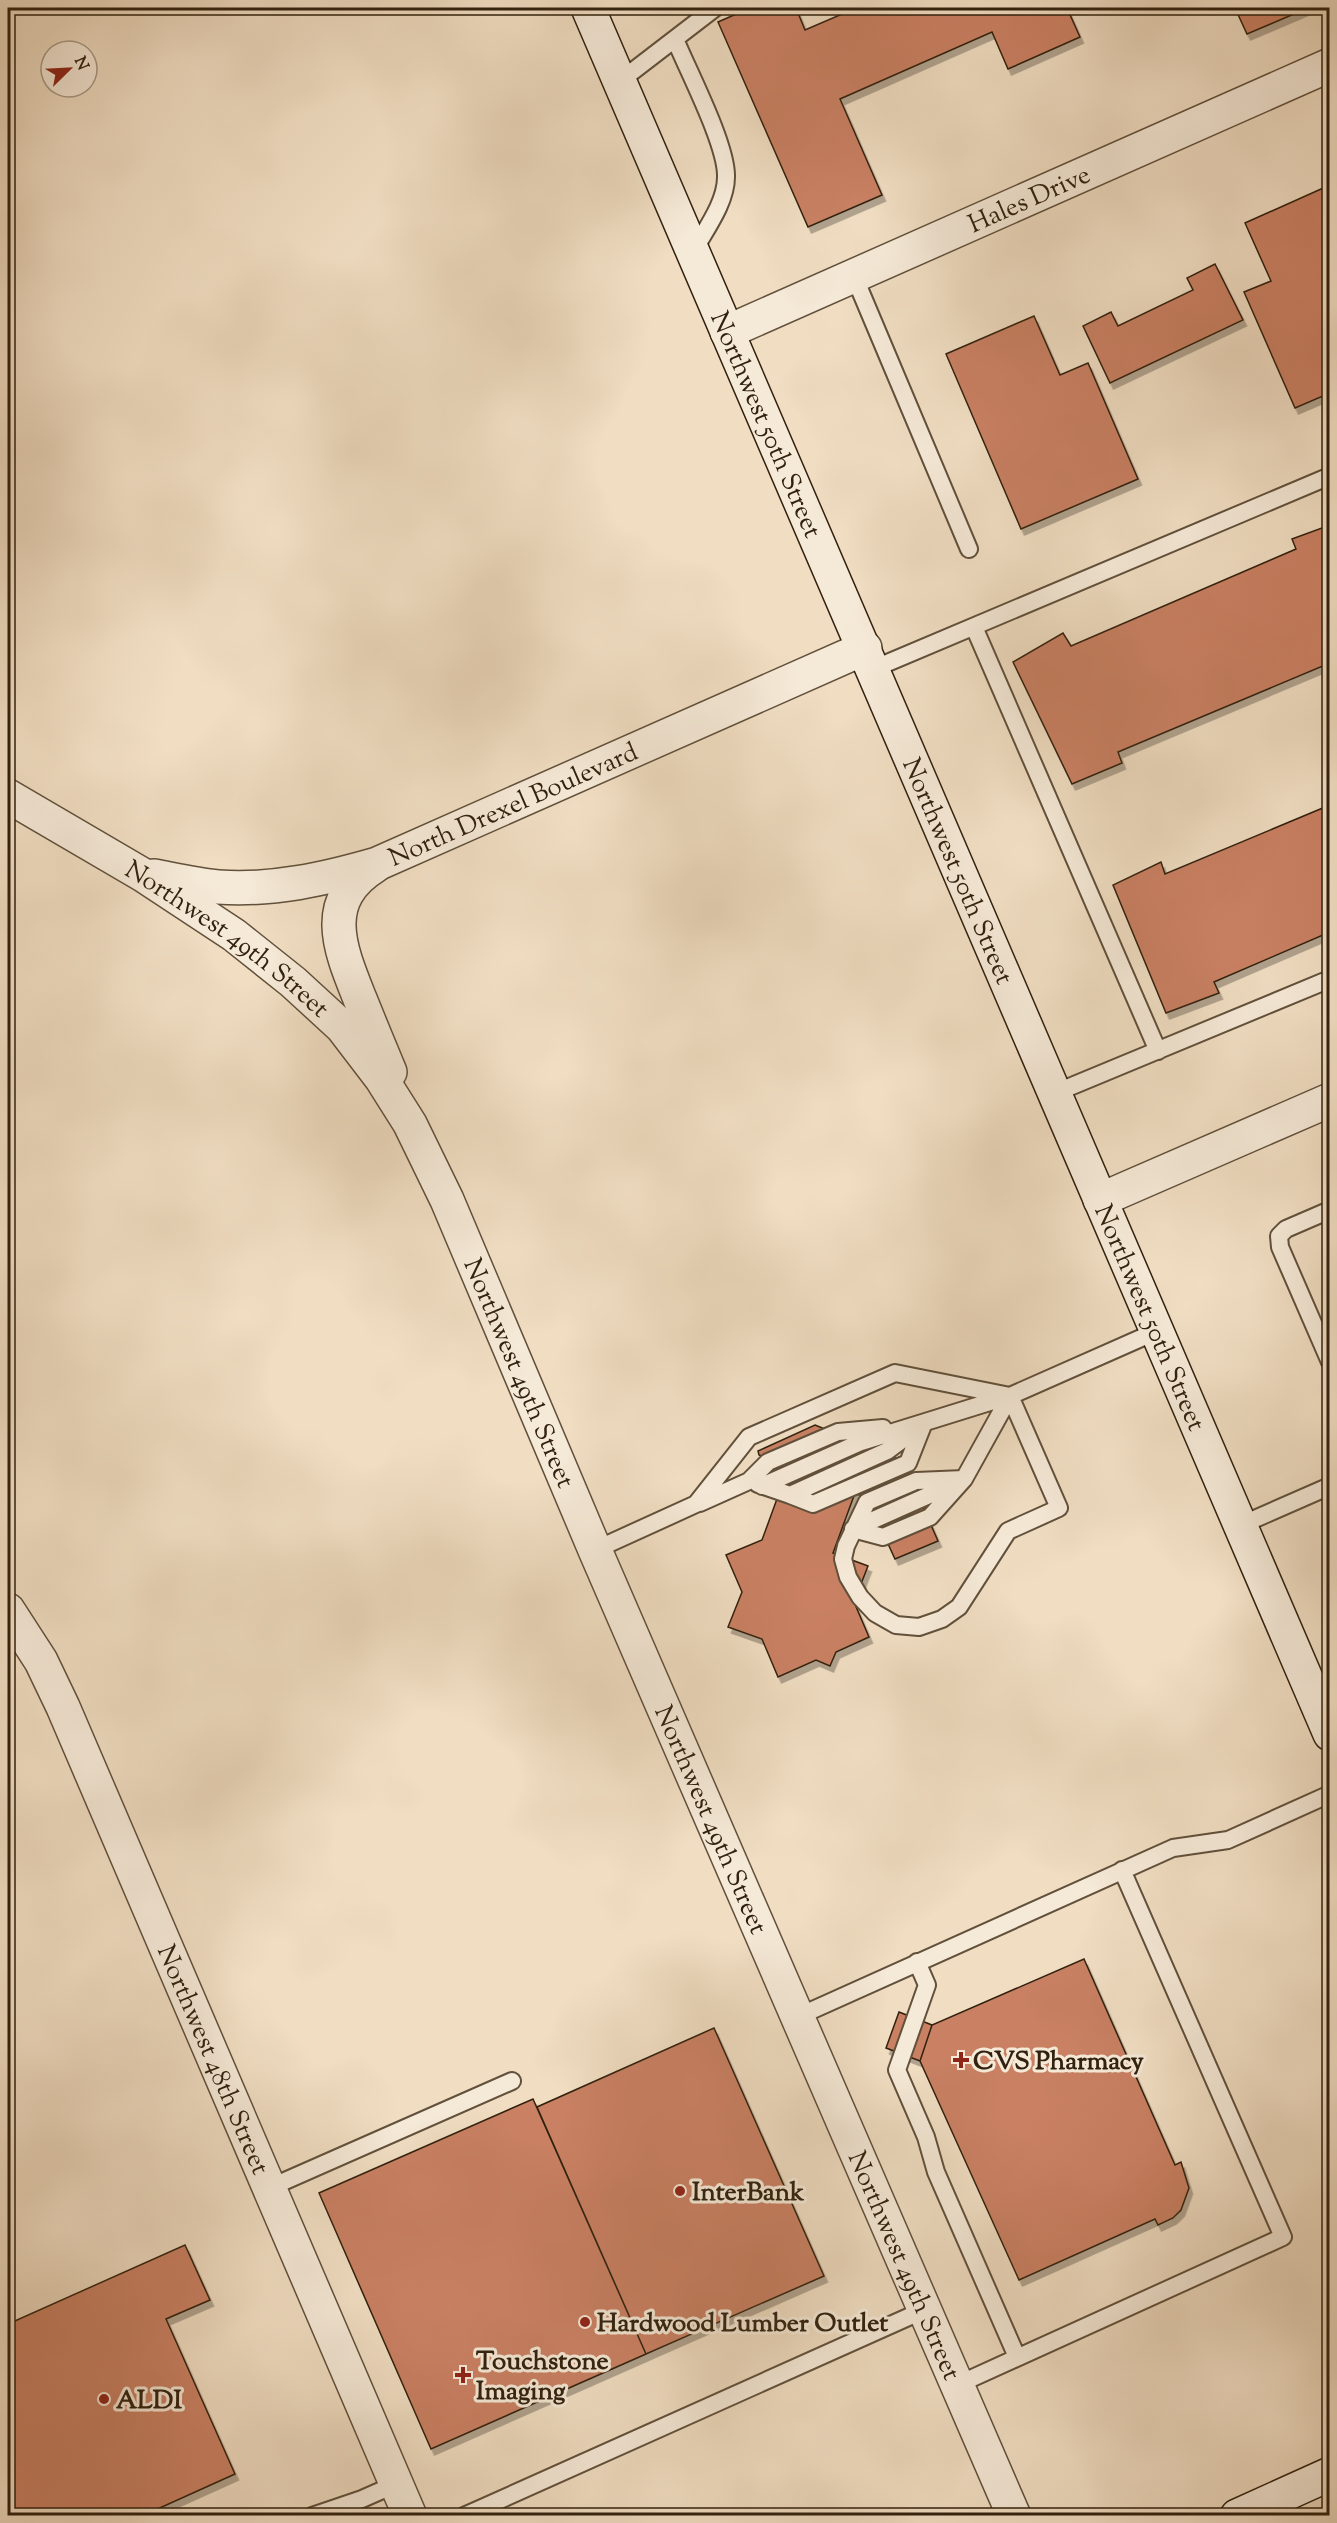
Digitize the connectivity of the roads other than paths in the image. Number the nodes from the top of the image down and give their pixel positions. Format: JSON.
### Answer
{"nodes":[{"id":1,"x":588,"y":8,"type":"edge"},
{"id":2,"x":716,"y":8,"type":"edge"},
{"id":3,"x":675,"y":39,"type":"junction"},
{"id":4,"x":1329,"y":65,"type":"edge"},
{"id":5,"x":620,"y":81,"type":"junction"},
{"id":6,"x":693,"y":252,"type":"junction"},
{"id":7,"x":854,"y":276,"type":"junction"},
{"id":8,"x":727,"y":332,"type":"junction"},
{"id":9,"x":1329,"y":476,"type":"edge"},
{"id":10,"x":969,"y":549,"type":"dead end"},
{"id":11,"x":974,"y":627,"type":"junction"},
{"id":12,"x":869,"y":659,"type":"junction"},
{"id":13,"x":8,"y":796,"type":"edge"},
{"id":14,"x":377,"y":864,"type":"junction"},
{"id":15,"x":143,"y":875,"type":"junction"},
{"id":16,"x":1329,"y":978,"type":"edge"},
{"id":17,"x":1158,"y":1051,"type":"junction"},
{"id":18,"x":1055,"y":1093,"type":"junction"},
{"id":19,"x":1329,"y":1100,"type":"edge"},
{"id":20,"x":410,"y":1124,"type":"junction"},
{"id":21,"x":1100,"y":1200,"type":"junction"},
{"id":22,"x":1329,"y":1210,"type":"edge"},
{"id":23,"x":1157,"y":1331,"type":"junction"},
{"id":24,"x":1329,"y":1362,"type":"edge"},
{"id":25,"x":1010,"y":1396,"type":"junction"},
{"id":26,"x":923,"y":1424,"type":"junction"},
{"id":27,"x":964,"y":1479,"type":"junction"},
{"id":28,"x":755,"y":1483,"type":"junction"},
{"id":29,"x":1329,"y":1486,"type":"edge"},
{"id":30,"x":696,"y":1504,"type":"junction"},
{"id":31,"x":1241,"y":1525,"type":"junction"},
{"id":32,"x":854,"y":1529,"type":"junction"},
{"id":33,"x":595,"y":1550,"type":"junction"},
{"id":34,"x":8,"y":1610,"type":"edge"},
{"id":35,"x":1329,"y":1734,"type":"edge"},
{"id":36,"x":1329,"y":1794,"type":"edge"},
{"id":37,"x":1122,"y":1870,"type":"junction"},
{"id":38,"x":917,"y":1962,"type":"junction"},
{"id":39,"x":796,"y":2017,"type":"junction"},
{"id":40,"x":512,"y":2081,"type":"dead end"},
{"id":41,"x":269,"y":2188,"type":"junction"},
{"id":42,"x":924,"y":2310,"type":"junction"},
{"id":43,"x":1017,"y":2357,"type":"junction"},
{"id":44,"x":957,"y":2385,"type":"junction"},
{"id":45,"x":1329,"y":2474,"type":"edge"},
{"id":46,"x":396,"y":2484,"type":"junction"},
{"id":47,"x":312,"y":2516,"type":"edge"},
{"id":48,"x":410,"y":2516,"type":"edge"},
{"id":49,"x":464,"y":2516,"type":"edge"},
{"id":50,"x":1014,"y":2516,"type":"edge"},
{"id":51,"x":1238,"y":2516,"type":"edge"}],
"edges":[{"from":1,"to":5,"type":"street","name":"Northwest 50th Street"},
{"from":2,"to":3,"type":"lane"},
{"from":3,"to":5,"type":"lane"},
{"from":3,"to":6,"type":"lane"},
{"from":4,"to":7,"type":"street","name":"Hales Drive"},
{"from":5,"to":6,"type":"street","name":"Northwest 50th Street"},
{"from":6,"to":8,"type":"street","name":"Northwest 50th Street"},
{"from":7,"to":8,"type":"street","name":"Hales Drive"},
{"from":7,"to":10,"type":"lane"},
{"from":8,"to":12,"type":"street","name":"Northwest 50th Street"},
{"from":9,"to":11,"type":"lane"},
{"from":11,"to":12,"type":"lane"},
{"from":11,"to":17,"type":"lane"},
{"from":12,"to":14,"type":"street","name":"North Drexel Boulevard"},
{"from":12,"to":18,"type":"street","name":"Northwest 50th Street"},
{"from":13,"to":15,"type":"street","name":"Northwest 49th Street"},
{"from":14,"to":15,"type":"street","name":"North Drexel Boulevard"},
{"from":14,"to":20,"type":"street","name":"Northwest 49th Street"},
{"from":15,"to":20,"type":"street","name":"Northwest 49th Street"},
{"from":16,"to":17,"type":"lane"},
{"from":17,"to":18,"type":"lane"},
{"from":18,"to":21,"type":"street","name":"Northwest 50th Street"},
{"from":19,"to":21,"type":"street"},
{"from":20,"to":33,"type":"street","name":"Northwest 49th Street"},
{"from":21,"to":23,"type":"street","name":"Northwest 50th Street"},
{"from":22,"to":24,"type":"lane"},
{"from":23,"to":25,"type":"lane"},
{"from":23,"to":31,"type":"street","name":"Northwest 50th Street"},
{"from":25,"to":26,"type":"lane"},
{"from":25,"to":27,"type":"lane"},
{"from":25,"to":30,"type":"lane"},
{"from":25,"to":32,"type":"lane"},
{"from":26,"to":28,"type":"lane"},
{"from":26,"to":28,"type":"lane"},
{"from":27,"to":32,"type":"lane"},
{"from":27,"to":32,"type":"lane"},
{"from":28,"to":30,"type":"lane"},
{"from":29,"to":31,"type":"lane"},
{"from":30,"to":33,"type":"lane"},
{"from":31,"to":35,"type":"street","name":"Northwest 50th Street"},
{"from":33,"to":39,"type":"street","name":"Northwest 49th Street"},
{"from":34,"to":41,"type":"street","name":"Northwest 48th Street"},
{"from":36,"to":37,"type":"lane"},
{"from":37,"to":38,"type":"lane"},
{"from":37,"to":43,"type":"lane"},
{"from":38,"to":39,"type":"lane"},
{"from":38,"to":43,"type":"lane"},
{"from":39,"to":42,"type":"street","name":"Northwest 49th Street"},
{"from":40,"to":41,"type":"lane"},
{"from":41,"to":46,"type":"street","name":"Northwest 48th Street"},
{"from":42,"to":44,"type":"street","name":"Northwest 49th Street"},
{"from":42,"to":49,"type":"lane"},
{"from":43,"to":44,"type":"lane"},
{"from":44,"to":50,"type":"street","name":"Northwest 49th Street"},
{"from":45,"to":51,"type":"street"},
{"from":46,"to":47,"type":"lane"},
{"from":46,"to":48,"type":"street","name":"Northwest 48th Street"}]}
